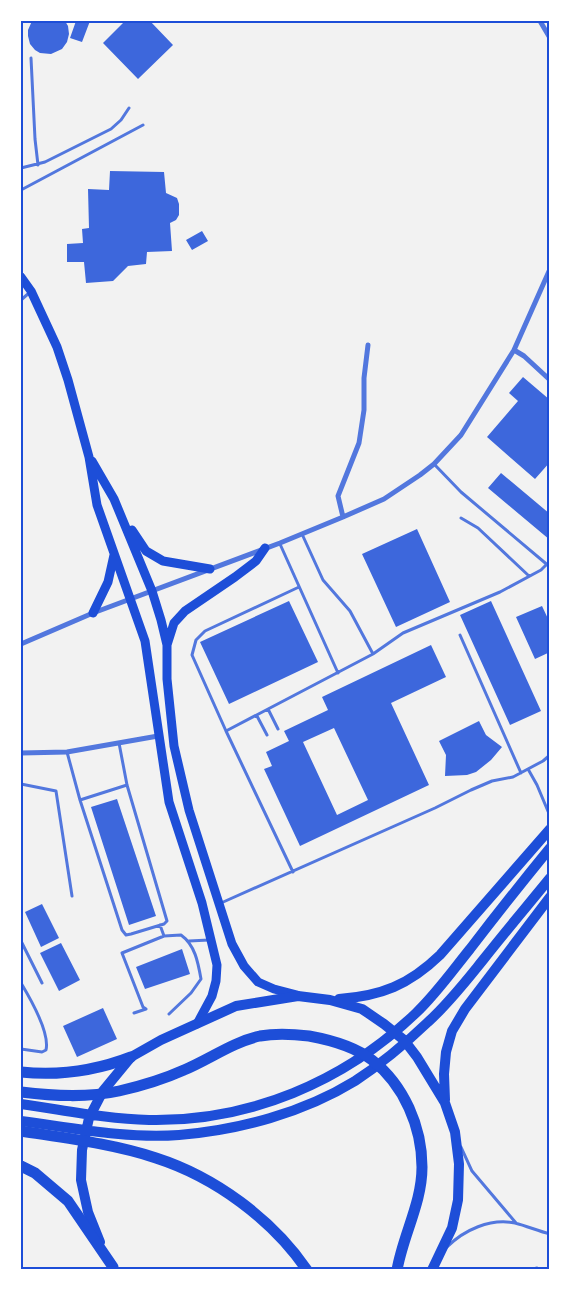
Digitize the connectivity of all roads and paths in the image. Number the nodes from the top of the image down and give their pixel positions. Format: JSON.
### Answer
{"nodes":[{"id":1,"x":540,"y":21,"type":"edge"},
{"id":2,"x":550,"y":38,"type":"edge"},
{"id":3,"x":31,"y":58,"type":"dead end"},
{"id":4,"x":129,"y":108,"type":"dead end"},
{"id":5,"x":143,"y":125,"type":"dead end"},
{"id":6,"x":38,"y":165,"type":"junction"},
{"id":7,"x":21,"y":168,"type":"edge"},
{"id":8,"x":21,"y":190,"type":"edge"},
{"id":9,"x":550,"y":269,"type":"edge"},
{"id":10,"x":21,"y":277,"type":"edge"},
{"id":11,"x":31,"y":290,"type":"junction"},
{"id":12,"x":21,"y":300,"type":"edge"},
{"id":13,"x":368,"y":344,"type":"dead end"},
{"id":14,"x":514,"y":350,"type":"junction"},
{"id":15,"x":550,"y":380,"type":"edge"},
{"id":16,"x":89,"y":457,"type":"junction"},
{"id":17,"x":434,"y":464,"type":"junction"},
{"id":18,"x":114,"y":499,"type":"junction"},
{"id":19,"x":343,"y":517,"type":"junction"},
{"id":20,"x":461,"y":518,"type":"dead end"},
{"id":21,"x":302,"y":534,"type":"junction"},
{"id":22,"x":280,"y":543,"type":"junction"},
{"id":23,"x":265,"y":548,"type":"junction"},
{"id":24,"x":114,"y":552,"type":"junction"},
{"id":25,"x":548,"y":566,"type":"edge"},
{"id":26,"x":210,"y":569,"type":"junction"},
{"id":27,"x":529,"y":576,"type":"junction"},
{"id":28,"x":299,"y":587,"type":"junction"},
{"id":29,"x":152,"y":591,"type":"junction"},
{"id":30,"x":131,"y":598,"type":"junction"},
{"id":31,"x":93,"y":613,"type":"junction"},
{"id":32,"x":460,"y":635,"type":"dead end"},
{"id":33,"x":21,"y":644,"type":"edge"},
{"id":34,"x":167,"y":645,"type":"junction"},
{"id":35,"x":373,"y":654,"type":"junction"},
{"id":36,"x":338,"y":673,"type":"junction"},
{"id":37,"x":268,"y":709,"type":"junction"},
{"id":38,"x":258,"y":716,"type":"junction"},
{"id":39,"x":278,"y":729,"type":"dead end"},
{"id":40,"x":226,"y":731,"type":"junction"},
{"id":41,"x":267,"y":735,"type":"dead end"},
{"id":42,"x":158,"y":736,"type":"junction"},
{"id":43,"x":119,"y":742,"type":"junction"},
{"id":44,"x":67,"y":752,"type":"junction"},
{"id":45,"x":21,"y":753,"type":"edge"},
{"id":46,"x":550,"y":755,"type":"edge"},
{"id":47,"x":528,"y":769,"type":"junction"},
{"id":48,"x":522,"y":773,"type":"junction"},
{"id":49,"x":21,"y":784,"type":"edge"},
{"id":50,"x":126,"y":785,"type":"junction"},
{"id":51,"x":80,"y":800,"type":"junction"},
{"id":52,"x":550,"y":816,"type":"edge"},
{"id":53,"x":550,"y":829,"type":"edge"},
{"id":54,"x":550,"y":848,"type":"edge"},
{"id":55,"x":292,"y":872,"type":"junction"},
{"id":56,"x":550,"y":878,"type":"edge"},
{"id":57,"x":72,"y":896,"type":"dead end"},
{"id":58,"x":550,"y":897,"type":"edge"},
{"id":59,"x":218,"y":904,"type":"junction"},
{"id":60,"x":160,"y":925,"type":"junction"},
{"id":61,"x":164,"y":936,"type":"junction"},
{"id":62,"x":212,"y":940,"type":"junction"},
{"id":63,"x":21,"y":941,"type":"edge"},
{"id":64,"x":189,"y":941,"type":"junction"},
{"id":65,"x":21,"y":983,"type":"edge"},
{"id":66,"x":42,"y":983,"type":"dead end"},
{"id":67,"x":298,"y":996,"type":"junction"},
{"id":68,"x":330,"y":1000,"type":"junction"},
{"id":69,"x":134,"y":1013,"type":"dead end"},
{"id":70,"x":169,"y":1014,"type":"dead end"},
{"id":71,"x":197,"y":1024,"type":"junction"},
{"id":72,"x":21,"y":1048,"type":"edge"},
{"id":73,"x":131,"y":1057,"type":"junction"},
{"id":74,"x":21,"y":1072,"type":"edge"},
{"id":75,"x":21,"y":1092,"type":"edge"},
{"id":76,"x":445,"y":1103,"type":"junction"},
{"id":77,"x":21,"y":1104,"type":"edge"},
{"id":78,"x":21,"y":1121,"type":"edge"},
{"id":79,"x":21,"y":1131,"type":"edge"},
{"id":80,"x":455,"y":1132,"type":"junction"},
{"id":81,"x":21,"y":1166,"type":"edge"},
{"id":82,"x":516,"y":1223,"type":"junction"},
{"id":83,"x":550,"y":1234,"type":"edge"},
{"id":84,"x":442,"y":1253,"type":"junction"},
{"id":85,"x":114,"y":1268,"type":"edge"},
{"id":86,"x":307,"y":1270,"type":"edge"},
{"id":87,"x":397,"y":1270,"type":"edge"},
{"id":88,"x":432,"y":1270,"type":"edge"},
{"id":89,"x":529,"y":1270,"type":"edge"},
{"id":90,"x":540,"y":1270,"type":"edge"}],
"edges":[{"from":1,"to":2,"type":"street"},
{"from":3,"to":6,"type":"lane"},
{"from":4,"to":6,"type":"lane"},
{"from":5,"to":8,"type":"lane"},
{"from":6,"to":7,"type":"lane"},
{"from":9,"to":14,"type":"street"},
{"from":10,"to":11,"type":"main road"},
{"from":11,"to":12,"type":"lane"},
{"from":11,"to":16,"type":"main road"},
{"from":13,"to":19,"type":"street"},
{"from":14,"to":15,"type":"street"},
{"from":14,"to":17,"type":"street"},
{"from":16,"to":18,"type":"main road"},
{"from":16,"to":24,"type":"main road"},
{"from":17,"to":19,"type":"street"},
{"from":17,"to":25,"type":"lane"},
{"from":18,"to":26,"type":"main road"},
{"from":18,"to":29,"type":"main road"},
{"from":19,"to":21,"type":"street"},
{"from":20,"to":27,"type":"lane"},
{"from":21,"to":22,"type":"street"},
{"from":21,"to":35,"type":"lane"},
{"from":22,"to":23,"type":"street"},
{"from":22,"to":28,"type":"lane"},
{"from":23,"to":26,"type":"street"},
{"from":23,"to":34,"type":"main road"},
{"from":24,"to":30,"type":"main road"},
{"from":24,"to":31,"type":"main road"},
{"from":25,"to":27,"type":"lane"},
{"from":26,"to":29,"type":"street"},
{"from":27,"to":35,"type":"lane"},
{"from":28,"to":36,"type":"lane"},
{"from":28,"to":40,"type":"lane"},
{"from":29,"to":30,"type":"street"},
{"from":29,"to":34,"type":"main road"},
{"from":30,"to":31,"type":"street"},
{"from":30,"to":42,"type":"main road"},
{"from":31,"to":33,"type":"street"},
{"from":32,"to":48,"type":"lane"},
{"from":34,"to":59,"type":"main road"},
{"from":35,"to":36,"type":"lane"},
{"from":36,"to":37,"type":"lane"},
{"from":37,"to":38,"type":"lane"},
{"from":37,"to":39,"type":"lane"},
{"from":38,"to":40,"type":"lane"},
{"from":38,"to":41,"type":"lane"},
{"from":40,"to":55,"type":"lane"},
{"from":42,"to":43,"type":"street"},
{"from":42,"to":62,"type":"main road"},
{"from":43,"to":44,"type":"street"},
{"from":43,"to":50,"type":"lane"},
{"from":44,"to":45,"type":"street"},
{"from":44,"to":51,"type":"lane"},
{"from":46,"to":47,"type":"lane"},
{"from":47,"to":48,"type":"lane"},
{"from":47,"to":52,"type":"lane"},
{"from":48,"to":55,"type":"lane"},
{"from":49,"to":57,"type":"lane"},
{"from":50,"to":51,"type":"lane"},
{"from":50,"to":60,"type":"lane"},
{"from":51,"to":60,"type":"lane"},
{"from":53,"to":68,"type":"main road"},
{"from":54,"to":77,"type":"main road"},
{"from":55,"to":59,"type":"lane"},
{"from":56,"to":78,"type":"main road"},
{"from":58,"to":76,"type":"main road"},
{"from":59,"to":67,"type":"main road"},
{"from":60,"to":61,"type":"lane"},
{"from":61,"to":64,"type":"lane"},
{"from":61,"to":69,"type":"lane"},
{"from":62,"to":64,"type":"lane"},
{"from":62,"to":71,"type":"main road"},
{"from":63,"to":66,"type":"lane"},
{"from":64,"to":70,"type":"lane"},
{"from":65,"to":72,"type":"lane"},
{"from":67,"to":68,"type":"main road"},
{"from":67,"to":71,"type":"main road"},
{"from":68,"to":76,"type":"main road"},
{"from":71,"to":73,"type":"main road"},
{"from":73,"to":74,"type":"highway"},
{"from":73,"to":85,"type":"main road"},
{"from":75,"to":87,"type":"highway"},
{"from":76,"to":80,"type":"main road"},
{"from":79,"to":86,"type":"highway"},
{"from":80,"to":82,"type":"lane"},
{"from":80,"to":84,"type":"main road"},
{"from":81,"to":85,"type":"highway"},
{"from":82,"to":83,"type":"lane"},
{"from":82,"to":84,"type":"lane"},
{"from":84,"to":88,"type":"main road"},
{"from":89,"to":90,"type":"lane"}]}
